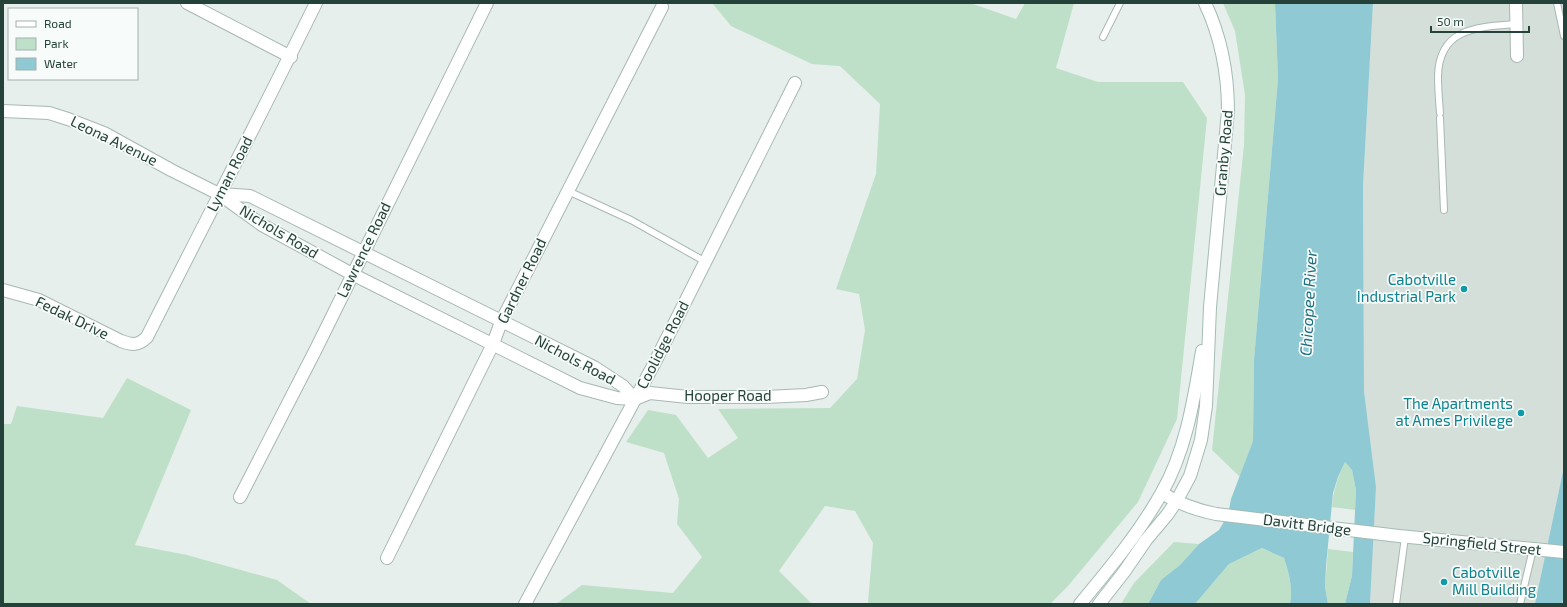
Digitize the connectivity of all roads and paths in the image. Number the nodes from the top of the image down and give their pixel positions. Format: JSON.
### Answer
{"nodes":[{"id":1,"x":187,"y":3,"type":"edge"},
{"id":2,"x":316,"y":3,"type":"edge"},
{"id":3,"x":486,"y":3,"type":"edge"},
{"id":4,"x":1120,"y":3,"type":"edge"},
{"id":5,"x":1206,"y":3,"type":"edge"},
{"id":6,"x":1516,"y":3,"type":"edge"},
{"id":7,"x":1557,"y":3,"type":"edge"},
{"id":8,"x":662,"y":7,"type":"dead end"},
{"id":9,"x":1516,"y":24,"type":"junction"},
{"id":10,"x":1564,"y":36,"type":"edge"},
{"id":11,"x":1103,"y":37,"type":"dead end"},
{"id":12,"x":1517,"y":56,"type":"dead end"},
{"id":13,"x":291,"y":57,"type":"junction"},
{"id":14,"x":795,"y":83,"type":"dead end"},
{"id":15,"x":3,"y":111,"type":"edge"},
{"id":16,"x":568,"y":191,"type":"junction"},
{"id":17,"x":219,"y":194,"type":"junction"},
{"id":18,"x":1444,"y":210,"type":"dead end"},
{"id":19,"x":363,"y":252,"type":"junction"},
{"id":20,"x":706,"y":262,"type":"junction"},
{"id":21,"x":352,"y":274,"type":"junction"},
{"id":22,"x":3,"y":290,"type":"edge"},
{"id":23,"x":1210,"y":306,"type":"junction"},
{"id":24,"x":501,"y":322,"type":"junction"},
{"id":25,"x":141,"y":343,"type":"joint"},
{"id":26,"x":493,"y":344,"type":"junction"},
{"id":27,"x":822,"y":392,"type":"dead end"},
{"id":28,"x":635,"y":399,"type":"junction"},
{"id":29,"x":1162,"y":493,"type":"junction"},
{"id":30,"x":240,"y":497,"type":"dead end"},
{"id":31,"x":1176,"y":502,"type":"junction"},
{"id":32,"x":1402,"y":536,"type":"junction"},
{"id":33,"x":1536,"y":549,"type":"junction"},
{"id":34,"x":1564,"y":552,"type":"edge"},
{"id":35,"x":387,"y":558,"type":"dead end"},
{"id":36,"x":526,"y":604,"type":"edge"},
{"id":37,"x":1080,"y":604,"type":"edge"},
{"id":38,"x":1099,"y":604,"type":"edge"},
{"id":39,"x":1396,"y":604,"type":"edge"},
{"id":40,"x":1520,"y":604,"type":"edge"}],
"edges":[{"from":1,"to":13,"type":"street"},
{"from":2,"to":13,"type":"street","name":"Lyman Road"},
{"from":3,"to":19,"type":"street","name":"Lawrence Road"},
{"from":4,"to":11,"type":"lane"},
{"from":5,"to":23,"type":"street","name":"Granby Road"},
{"from":6,"to":9,"type":"street"},
{"from":7,"to":10,"type":"lane"},
{"from":8,"to":16,"type":"street","name":"Gardner Road"},
{"from":9,"to":12,"type":"street"},
{"from":9,"to":18,"type":"lane"},
{"from":13,"to":17,"type":"street","name":"Lyman Road"},
{"from":14,"to":20,"type":"street","name":"Coolidge Road"},
{"from":15,"to":17,"type":"street","name":"Leona Avenue"},
{"from":16,"to":20,"type":"lane"},
{"from":16,"to":24,"type":"street","name":"Gardner Road"},
{"from":17,"to":19,"type":"street","name":"Nichols Road"},
{"from":17,"to":21,"type":"street","name":"Nichols Road"},
{"from":17,"to":25,"type":"street","name":"Lyman Road"},
{"from":19,"to":21,"type":"street","name":"Lawrence Road"},
{"from":19,"to":24,"type":"street","name":"Nichols Road"},
{"from":20,"to":28,"type":"street","name":"Coolidge Road"},
{"from":21,"to":26,"type":"street","name":"Nichols Road"},
{"from":21,"to":30,"type":"street","name":"Lawrence Road"},
{"from":22,"to":25,"type":"street","name":"Fedak Drive"},
{"from":23,"to":29,"type":"street","name":"Granby Road"},
{"from":23,"to":31,"type":"street","name":"Granby Road"},
{"from":24,"to":26,"type":"street","name":"Gardner Road"},
{"from":24,"to":28,"type":"street","name":"Nichols Road"},
{"from":26,"to":28,"type":"street","name":"Nichols Road"},
{"from":26,"to":35,"type":"street","name":"Gardner Road"},
{"from":27,"to":28,"type":"street","name":"Hooper Road"},
{"from":28,"to":36,"type":"street","name":"Coolidge Road"},
{"from":29,"to":31,"type":"street"},
{"from":29,"to":37,"type":"street","name":"Granby Road"},
{"from":31,"to":32,"type":"street","name":"Davitt Bridge"},
{"from":31,"to":38,"type":"street","name":"Granby Road"},
{"from":32,"to":33,"type":"street","name":"Springfield Street"},
{"from":32,"to":39,"type":"lane"},
{"from":33,"to":34,"type":"street","name":"Springfield Street"},
{"from":33,"to":40,"type":"lane"}]}
